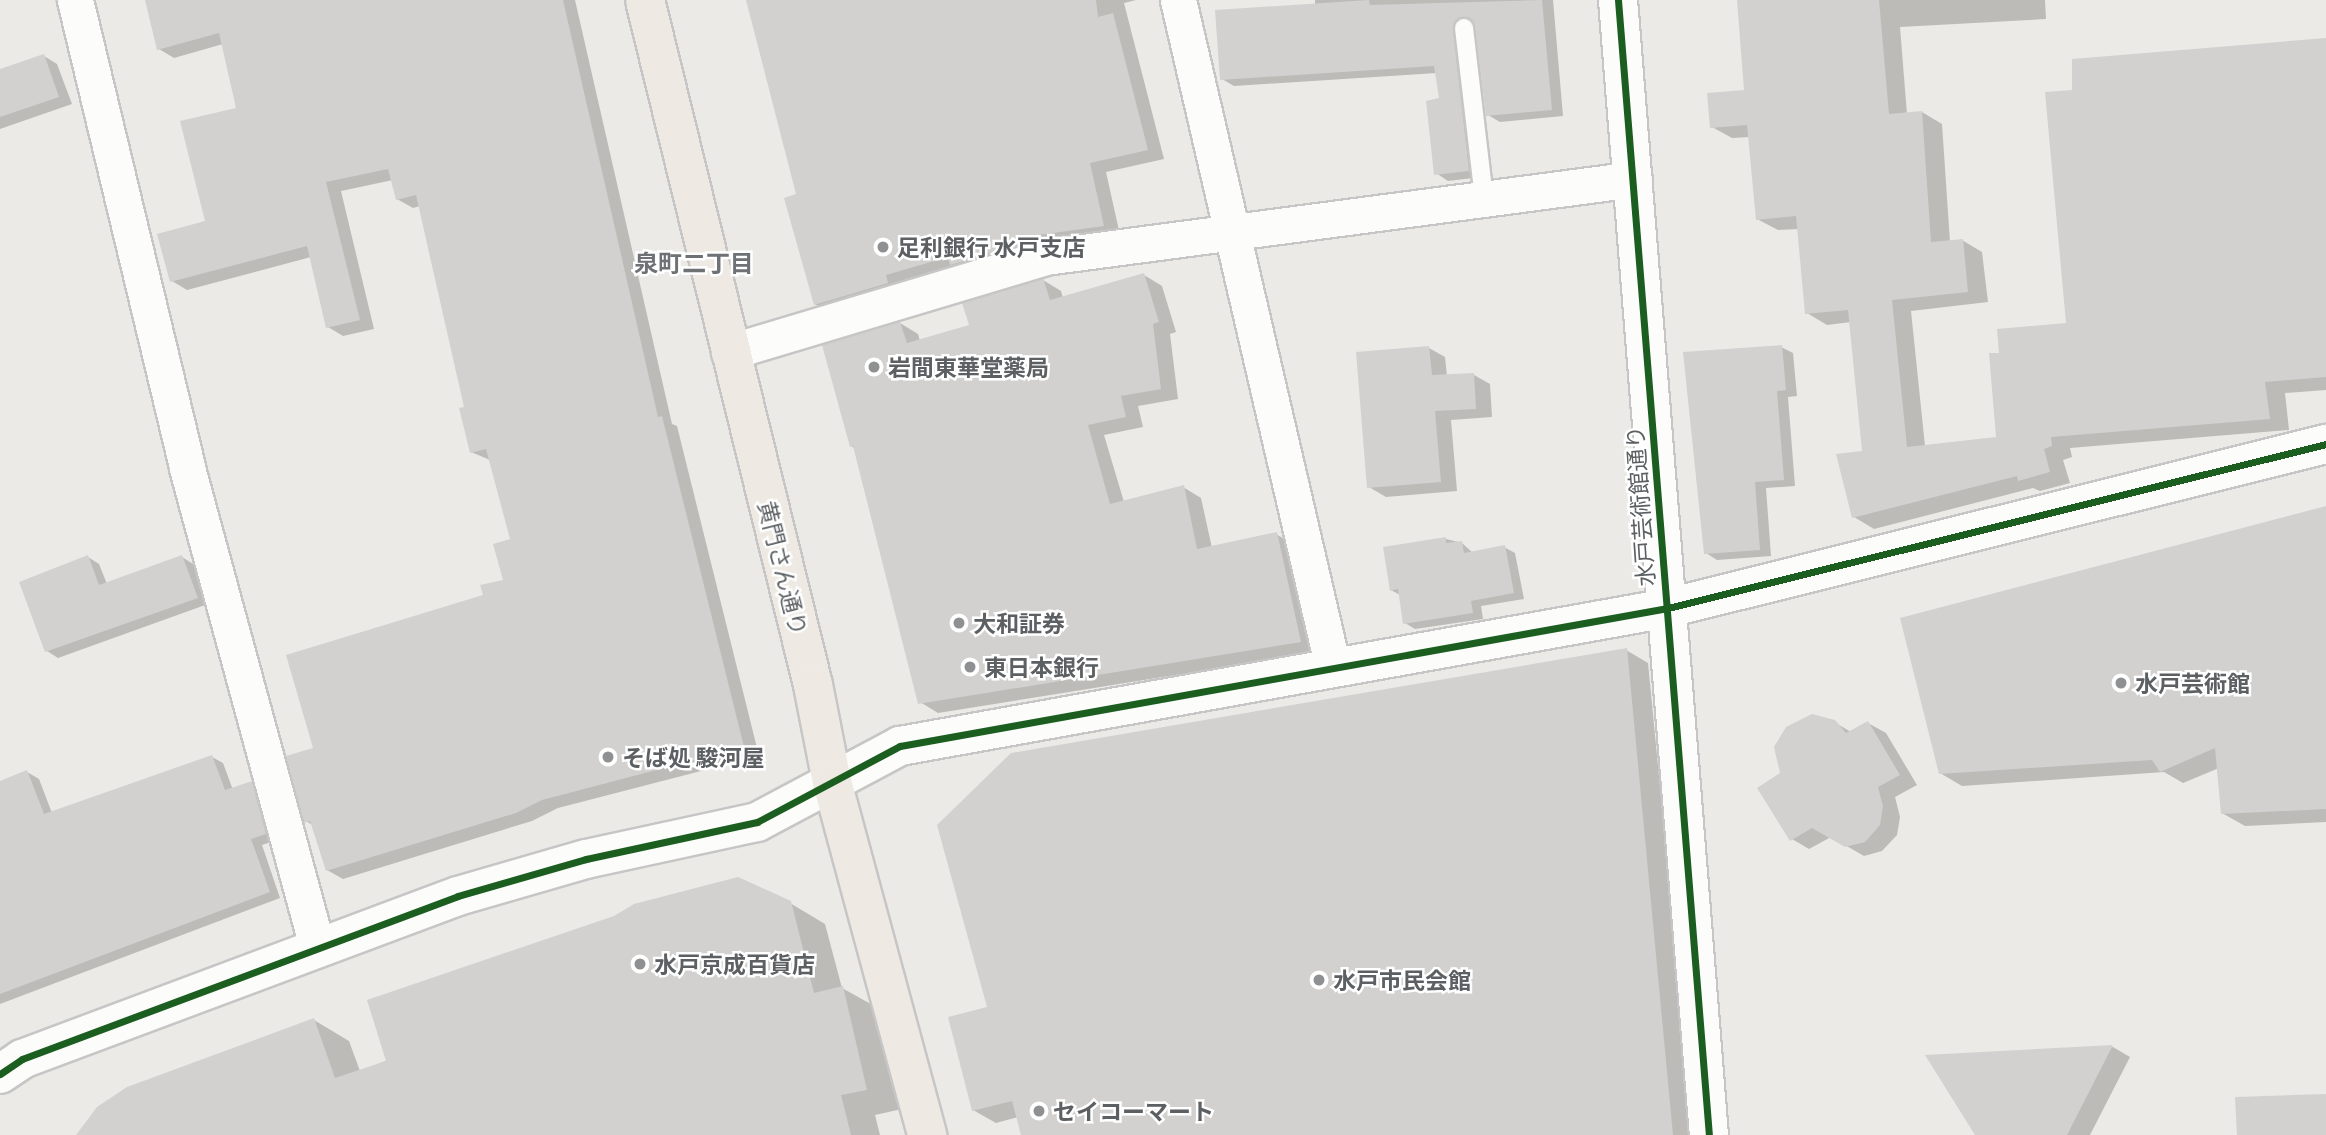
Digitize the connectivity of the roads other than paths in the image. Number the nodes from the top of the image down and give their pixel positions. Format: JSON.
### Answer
{"nodes":[{"id":1,"x":75,"y":0,"type":"edge"},
{"id":2,"x":645,"y":0,"type":"edge"},
{"id":3,"x":1178,"y":0,"type":"edge"},
{"id":4,"x":1618,"y":0,"type":"edge"},
{"id":5,"x":1465,"y":28,"type":"dead end"},
{"id":6,"x":1634,"y":179,"type":"junction"},
{"id":7,"x":1484,"y":197,"type":"junction"},
{"id":8,"x":1229,"y":235,"type":"junction"},
{"id":9,"x":729,"y":352,"type":"junction"},
{"id":10,"x":2326,"y":444,"type":"edge"},
{"id":11,"x":1668,"y":608,"type":"junction"},
{"id":12,"x":1333,"y":668,"type":"junction"},
{"id":13,"x":832,"y":782,"type":"junction"},
{"id":14,"x":317,"y":946,"type":"junction"},
{"id":15,"x":0,"y":1074,"type":"edge"},
{"id":16,"x":927,"y":1135,"type":"edge"},
{"id":17,"x":1709,"y":1135,"type":"edge"}],
"edges":[{"from":1,"to":14,"type":"street"},
{"from":2,"to":9,"type":"highway","name":"黄門さん通り"},
{"from":3,"to":8,"type":"street"},
{"from":4,"to":6,"type":"street","name":"水戸芸術館通り"},
{"from":5,"to":7,"type":"lane"},
{"from":6,"to":7,"type":"street"},
{"from":6,"to":11,"type":"street","name":"水戸芸術館通り"},
{"from":7,"to":8,"type":"street"},
{"from":8,"to":9,"type":"street"},
{"from":8,"to":12,"type":"street"},
{"from":9,"to":13,"type":"highway","name":"黄門さん通り"},
{"from":10,"to":11,"type":"street"},
{"from":11,"to":12,"type":"street"},
{"from":11,"to":17,"type":"street","name":"水戸芸術館通り"},
{"from":12,"to":13,"type":"street"},
{"from":13,"to":14,"type":"street"},
{"from":13,"to":16,"type":"highway","name":"黄門さん通り"},
{"from":14,"to":15,"type":"street"}]}
